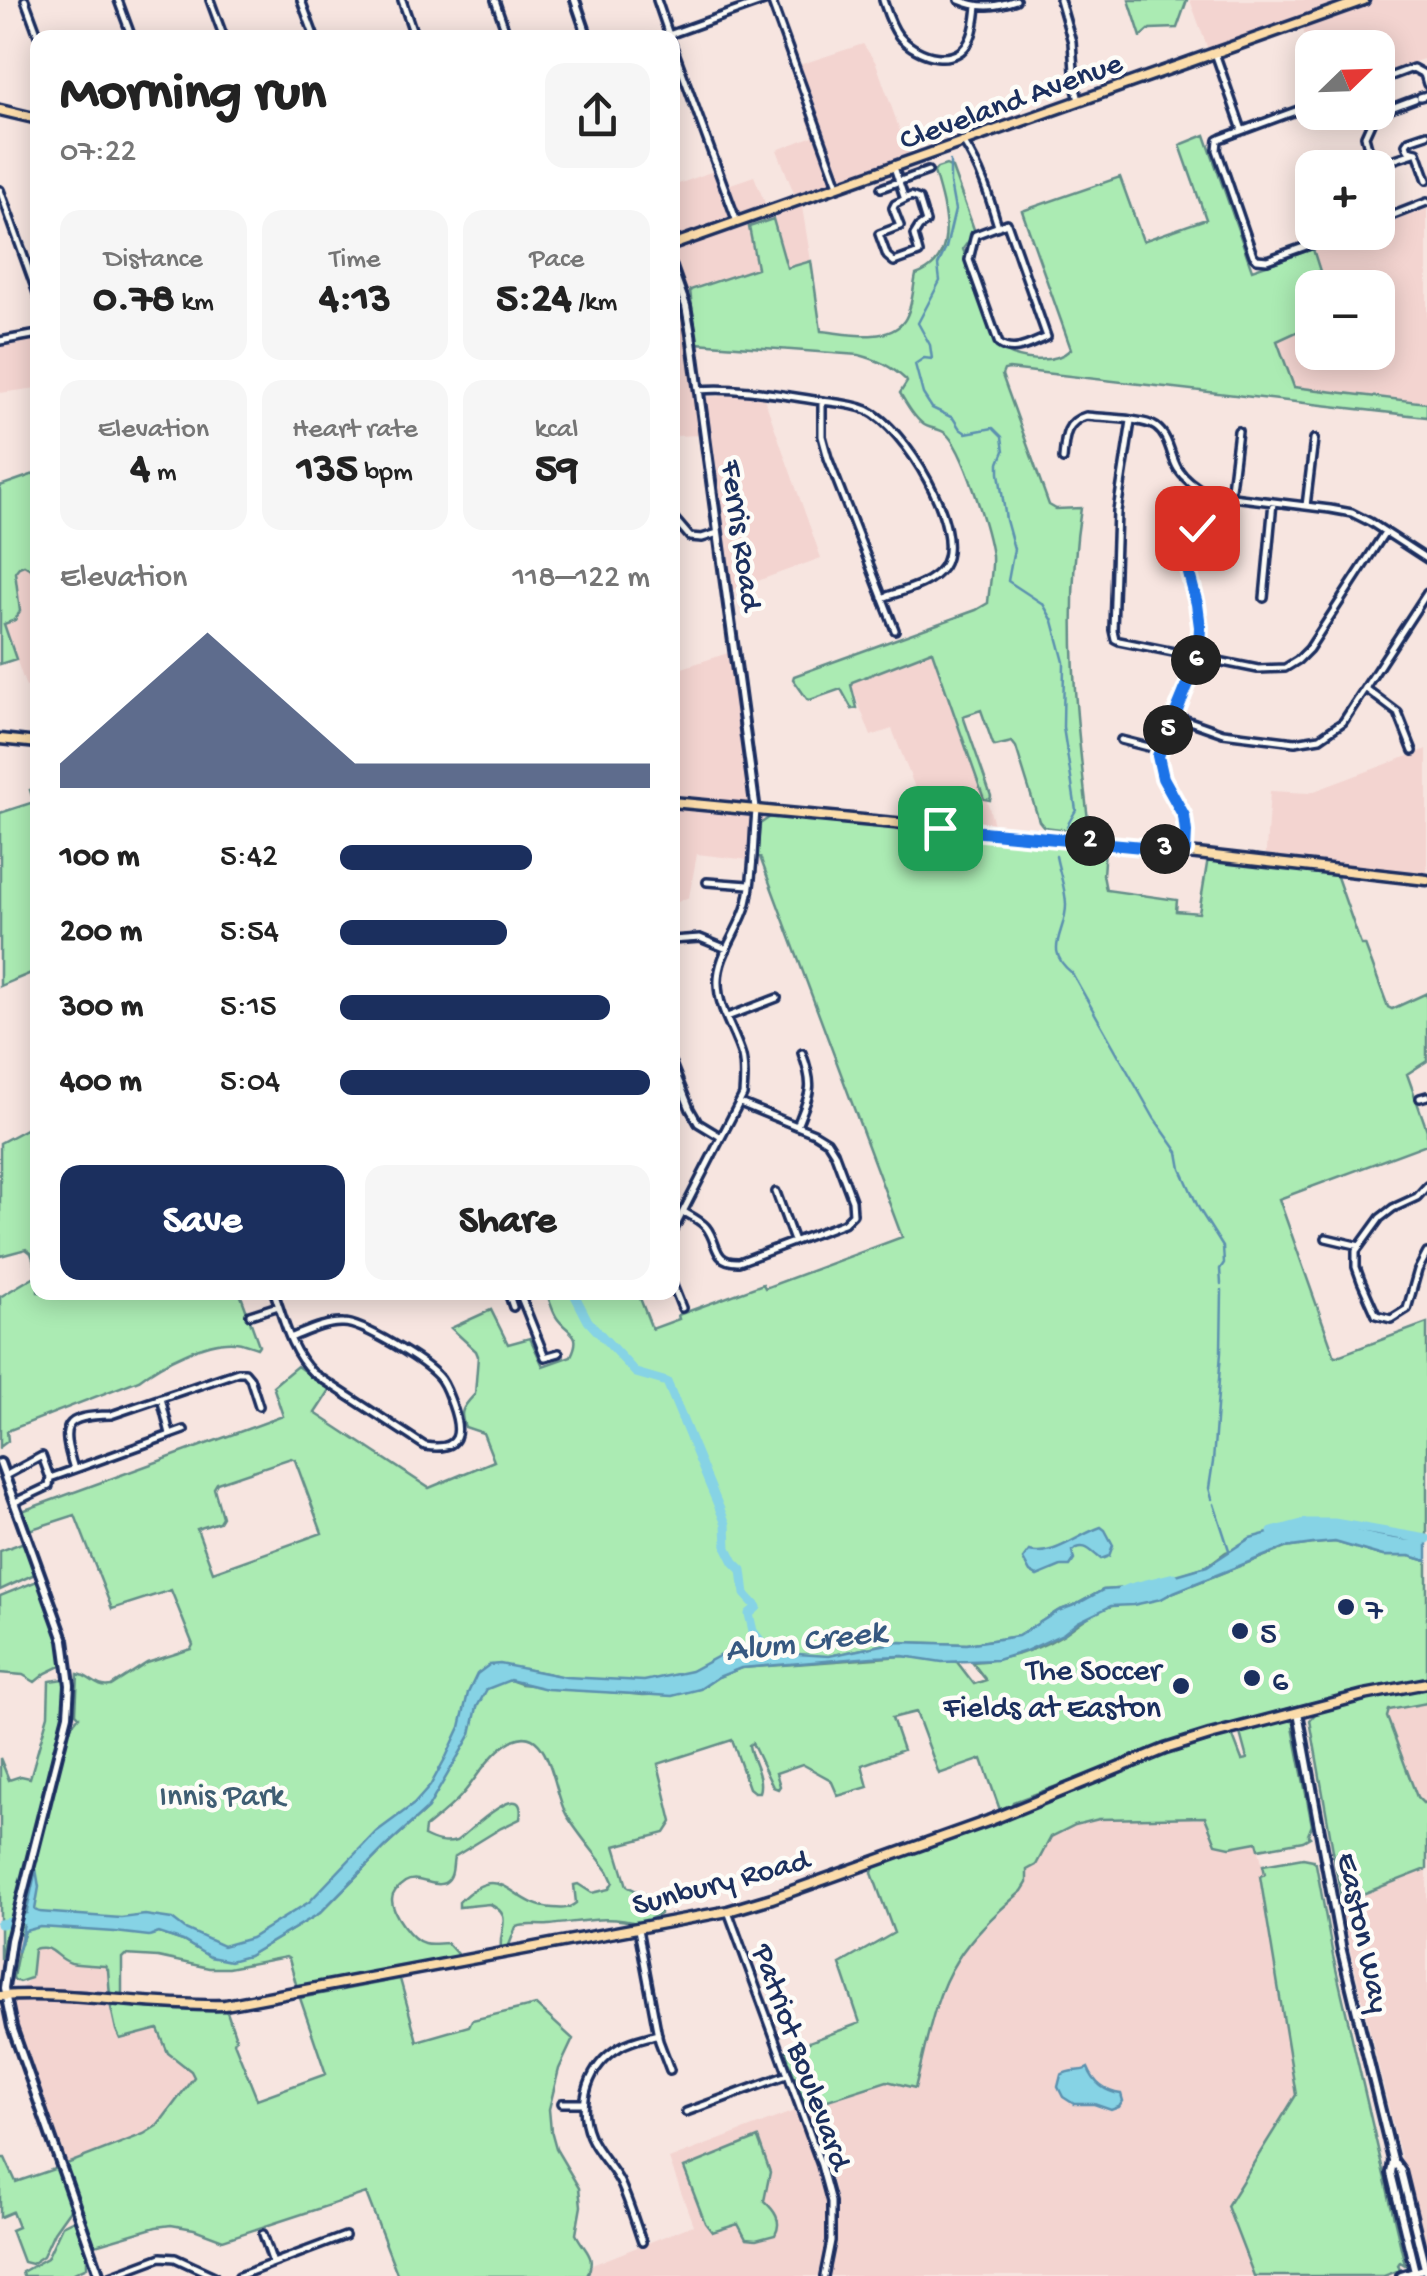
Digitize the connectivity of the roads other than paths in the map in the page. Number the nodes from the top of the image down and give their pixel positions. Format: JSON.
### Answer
{"nodes":[{"id":1,"x":25,"y":0,"type":"edge"},
{"id":2,"x":118,"y":0,"type":"edge"},
{"id":3,"x":210,"y":0,"type":"edge"},
{"id":4,"x":301,"y":0,"type":"edge"},
{"id":5,"x":402,"y":0,"type":"edge"},
{"id":6,"x":495,"y":0,"type":"edge"},
{"id":7,"x":575,"y":0,"type":"edge"},
{"id":8,"x":656,"y":0,"type":"edge"},
{"id":9,"x":769,"y":0,"type":"edge"},
{"id":10,"x":883,"y":0,"type":"edge"},
{"id":11,"x":959,"y":0,"type":"edge"},
{"id":12,"x":1016,"y":0,"type":"edge"},
{"id":13,"x":1060,"y":0,"type":"edge"},
{"id":14,"x":1364,"y":0,"type":"edge"},
{"id":15,"x":1000,"y":3,"type":"edge"},
{"id":16,"x":977,"y":6,"type":"junction"},
{"id":17,"x":36,"y":30,"type":"edge"},
{"id":18,"x":129,"y":30,"type":"edge"},
{"id":19,"x":221,"y":30,"type":"edge"},
{"id":20,"x":312,"y":30,"type":"edge"},
{"id":21,"x":412,"y":30,"type":"edge"},
{"id":22,"x":505,"y":30,"type":"edge"},
{"id":23,"x":585,"y":30,"type":"edge"},
{"id":24,"x":668,"y":30,"type":"edge"},
{"id":25,"x":680,"y":35,"type":"edge"},
{"id":26,"x":1215,"y":53,"type":"junction"},
{"id":27,"x":680,"y":64,"type":"edge"},
{"id":28,"x":1395,"y":75,"type":"edge"},
{"id":29,"x":1427,"y":84,"type":"edge"},
{"id":30,"x":1421,"y":97,"type":"edge"},
{"id":31,"x":1080,"y":102,"type":"junction"},
{"id":32,"x":0,"y":110,"type":"edge"},
{"id":33,"x":1295,"y":111,"type":"edge"},
{"id":34,"x":30,"y":117,"type":"edge"},
{"id":35,"x":1242,"y":130,"type":"junction"},
{"id":36,"x":1427,"y":134,"type":"edge"},
{"id":37,"x":964,"y":143,"type":"junction"},
{"id":38,"x":1417,"y":152,"type":"junction"},
{"id":39,"x":894,"y":167,"type":"junction"},
{"id":40,"x":928,"y":172,"type":"dead end"},
{"id":41,"x":1427,"y":180,"type":"edge"},
{"id":42,"x":898,"y":181,"type":"junction"},
{"id":43,"x":838,"y":187,"type":"junction"},
{"id":44,"x":881,"y":188,"type":"dead end"},
{"id":45,"x":0,"y":190,"type":"edge"},
{"id":46,"x":904,"y":198,"type":"junction"},
{"id":47,"x":1427,"y":202,"type":"edge"},
{"id":48,"x":1395,"y":214,"type":"edge"},
{"id":49,"x":737,"y":222,"type":"junction"},
{"id":50,"x":998,"y":226,"type":"junction"},
{"id":51,"x":680,"y":243,"type":"edge"},
{"id":52,"x":1296,"y":250,"type":"edge"},
{"id":53,"x":30,"y":274,"type":"edge"},
{"id":54,"x":680,"y":289,"type":"edge"},
{"id":55,"x":30,"y":335,"type":"edge"},
{"id":56,"x":0,"y":341,"type":"edge"},
{"id":57,"x":699,"y":390,"type":"junction"},
{"id":58,"x":822,"y":401,"type":"junction"},
{"id":59,"x":1130,"y":421,"type":"junction"},
{"id":60,"x":1238,"y":431,"type":"dead end"},
{"id":61,"x":1314,"y":440,"type":"dead end"},
{"id":62,"x":1063,"y":459,"type":"dead end"},
{"id":63,"x":1208,"y":494,"type":"junction"},
{"id":64,"x":1230,"y":497,"type":"junction"},
{"id":65,"x":1273,"y":502,"type":"junction"},
{"id":66,"x":1306,"y":506,"type":"junction"},
{"id":67,"x":680,"y":525,"type":"edge"},
{"id":68,"x":1385,"y":532,"type":"junction"},
{"id":69,"x":718,"y":533,"type":"junction"},
{"id":70,"x":1427,"y":559,"type":"edge"},
{"id":71,"x":1427,"y":593,"type":"edge"},
{"id":72,"x":882,"y":598,"type":"junction"},
{"id":73,"x":1264,"y":598,"type":"dead end"},
{"id":74,"x":895,"y":630,"type":"dead end"},
{"id":75,"x":1197,"y":658,"type":"junction"},
{"id":76,"x":1366,"y":688,"type":"junction"},
{"id":77,"x":1174,"y":716,"type":"junction"},
{"id":78,"x":0,"y":739,"type":"edge"},
{"id":79,"x":1121,"y":740,"type":"dead end"},
{"id":80,"x":30,"y":742,"type":"edge"},
{"id":81,"x":1160,"y":750,"type":"junction"},
{"id":82,"x":1412,"y":751,"type":"dead end"},
{"id":83,"x":680,"y":803,"type":"edge"},
{"id":84,"x":756,"y":811,"type":"junction"},
{"id":85,"x":1185,"y":851,"type":"junction"},
{"id":86,"x":1427,"y":880,"type":"edge"},
{"id":87,"x":707,"y":882,"type":"dead end"},
{"id":88,"x":749,"y":885,"type":"junction"},
{"id":89,"x":680,"y":939,"type":"edge"},
{"id":90,"x":728,"y":950,"type":"junction"},
{"id":91,"x":778,"y":998,"type":"dead end"},
{"id":92,"x":727,"y":1017,"type":"junction"},
{"id":93,"x":802,"y":1053,"type":"dead end"},
{"id":94,"x":680,"y":1084,"type":"edge"},
{"id":95,"x":682,"y":1089,"type":"joint"},
{"id":96,"x":740,"y":1103,"type":"junction"},
{"id":97,"x":797,"y":1126,"type":"junction"},
{"id":98,"x":722,"y":1138,"type":"junction"},
{"id":99,"x":1427,"y":1186,"type":"edge"},
{"id":100,"x":776,"y":1192,"type":"dead end"},
{"id":101,"x":684,"y":1212,"type":"junction"},
{"id":102,"x":680,"y":1219,"type":"edge"},
{"id":103,"x":1326,"y":1238,"type":"dead end"},
{"id":104,"x":794,"y":1242,"type":"junction"},
{"id":105,"x":1360,"y":1246,"type":"junction"},
{"id":106,"x":1427,"y":1252,"type":"edge"},
{"id":107,"x":276,"y":1300,"type":"edge"},
{"id":108,"x":511,"y":1300,"type":"edge"},
{"id":109,"x":522,"y":1300,"type":"edge"},
{"id":110,"x":679,"y":1300,"type":"edge"},
{"id":111,"x":278,"y":1306,"type":"junction"},
{"id":112,"x":513,"y":1307,"type":"dead end"},
{"id":113,"x":682,"y":1308,"type":"dead end"},
{"id":114,"x":250,"y":1315,"type":"dead end"},
{"id":115,"x":290,"y":1338,"type":"junction"},
{"id":116,"x":559,"y":1353,"type":"dead end"},
{"id":117,"x":161,"y":1398,"type":"junction"},
{"id":118,"x":259,"y":1406,"type":"dead end"},
{"id":119,"x":184,"y":1430,"type":"dead end"},
{"id":120,"x":170,"y":1435,"type":"junction"},
{"id":121,"x":0,"y":1463,"type":"edge"},
{"id":122,"x":74,"y":1469,"type":"junction"},
{"id":123,"x":5,"y":1476,"type":"junction"},
{"id":124,"x":50,"y":1478,"type":"junction"},
{"id":125,"x":14,"y":1502,"type":"junction"},
{"id":126,"x":1427,"y":1683,"type":"edge"},
{"id":127,"x":1298,"y":1712,"type":"junction"},
{"id":128,"x":728,"y":1911,"type":"junction"},
{"id":129,"x":638,"y":1929,"type":"junction"},
{"id":130,"x":2,"y":1996,"type":"edge"},
{"id":131,"x":658,"y":2034,"type":"junction"},
{"id":132,"x":670,"y":2070,"type":"dead end"},
{"id":133,"x":787,"y":2074,"type":"junction"},
{"id":134,"x":562,"y":2103,"type":"dead end"},
{"id":135,"x":584,"y":2103,"type":"junction"},
{"id":136,"x":686,"y":2112,"type":"dead end"},
{"id":137,"x":1394,"y":2160,"type":"junction"},
{"id":138,"x":263,"y":2234,"type":"dead end"},
{"id":139,"x":346,"y":2236,"type":"dead end"},
{"id":140,"x":642,"y":2242,"type":"dead end"},
{"id":141,"x":274,"y":2263,"type":"junction"},
{"id":142,"x":1426,"y":2271,"type":"edge"},
{"id":143,"x":1415,"y":2274,"type":"edge"},
{"id":144,"x":100,"y":2276,"type":"edge"},
{"id":145,"x":110,"y":2276,"type":"edge"},
{"id":146,"x":214,"y":2276,"type":"edge"},
{"id":147,"x":239,"y":2276,"type":"edge"},
{"id":148,"x":824,"y":2276,"type":"edge"},
{"id":149,"x":1402,"y":2276,"type":"edge"}],
"edges":[{"from":1,"to":17,"type":"street"},
{"from":2,"to":18,"type":"street"},
{"from":3,"to":19,"type":"street"},
{"from":4,"to":20,"type":"street"},
{"from":5,"to":21,"type":"street"},
{"from":6,"to":22,"type":"street"},
{"from":7,"to":23,"type":"main road"},
{"from":8,"to":24,"type":"street"},
{"from":9,"to":25,"type":"street"},
{"from":9,"to":43,"type":"street"},
{"from":10,"to":16,"type":"street"},
{"from":11,"to":16,"type":"street"},
{"from":12,"to":15,"type":"street"},
{"from":13,"to":31,"type":"street"},
{"from":14,"to":26,"type":"main road","name":"Cleveland Avenue"},
{"from":15,"to":16,"type":"street"},
{"from":26,"to":31,"type":"main road","name":"Cleveland Avenue"},
{"from":26,"to":35,"type":"street"},
{"from":27,"to":49,"type":"street"},
{"from":28,"to":29,"type":"street"},
{"from":30,"to":38,"type":"street"},
{"from":31,"to":37,"type":"main road","name":"Cleveland Avenue"},
{"from":32,"to":34,"type":"main road"},
{"from":33,"to":35,"type":"street"},
{"from":35,"to":52,"type":"street"},
{"from":36,"to":38,"type":"street"},
{"from":37,"to":39,"type":"main road","name":"Cleveland Avenue"},
{"from":37,"to":50,"type":"street"},
{"from":38,"to":41,"type":"street"},
{"from":39,"to":42,"type":"street"},
{"from":39,"to":43,"type":"main road","name":"Cleveland Avenue"},
{"from":40,"to":42,"type":"street"},
{"from":42,"to":44,"type":"street"},
{"from":42,"to":46,"type":"street"},
{"from":43,"to":49,"type":"main road","name":"Cleveland Avenue"},
{"from":45,"to":53,"type":"street"},
{"from":46,"to":46,"type":"street"},
{"from":47,"to":48,"type":"street"},
{"from":49,"to":51,"type":"main road","name":"Cleveland Avenue"},
{"from":50,"to":50,"type":"street"},
{"from":54,"to":57,"type":"main road","name":"Ferris Road"},
{"from":55,"to":56,"type":"street"},
{"from":57,"to":58,"type":"street"},
{"from":57,"to":69,"type":"main road","name":"Ferris Road"},
{"from":58,"to":72,"type":"street"},
{"from":58,"to":72,"type":"street"},
{"from":59,"to":62,"type":"street"},
{"from":59,"to":63,"type":"street"},
{"from":59,"to":75,"type":"street"},
{"from":60,"to":64,"type":"street"},
{"from":61,"to":66,"type":"street"},
{"from":63,"to":64,"type":"street"},
{"from":63,"to":75,"type":"street"},
{"from":64,"to":65,"type":"street"},
{"from":65,"to":66,"type":"street"},
{"from":65,"to":73,"type":"street"},
{"from":66,"to":68,"type":"street"},
{"from":67,"to":69,"type":"street"},
{"from":68,"to":70,"type":"street"},
{"from":68,"to":75,"type":"street"},
{"from":69,"to":84,"type":"main road","name":"Ferris Road"},
{"from":71,"to":76,"type":"street"},
{"from":72,"to":74,"type":"street"},
{"from":75,"to":77,"type":"street"},
{"from":76,"to":77,"type":"street"},
{"from":76,"to":82,"type":"street"},
{"from":77,"to":81,"type":"street"},
{"from":78,"to":80,"type":"main road"},
{"from":79,"to":81,"type":"street"},
{"from":81,"to":85,"type":"street"},
{"from":83,"to":84,"type":"main road"},
{"from":84,"to":85,"type":"main road"},
{"from":84,"to":88,"type":"street"},
{"from":85,"to":86,"type":"main road"},
{"from":87,"to":88,"type":"street"},
{"from":88,"to":90,"type":"street"},
{"from":89,"to":90,"type":"street"},
{"from":90,"to":92,"type":"street"},
{"from":91,"to":92,"type":"street"},
{"from":92,"to":96,"type":"street"},
{"from":93,"to":97,"type":"street"},
{"from":94,"to":95,"type":"street"},
{"from":95,"to":98,"type":"street"},
{"from":96,"to":97,"type":"street"},
{"from":96,"to":98,"type":"street"},
{"from":97,"to":104,"type":"street"},
{"from":98,"to":101,"type":"street"},
{"from":99,"to":105,"type":"street"},
{"from":100,"to":104,"type":"street"},
{"from":101,"to":102,"type":"street"},
{"from":101,"to":104,"type":"street"},
{"from":103,"to":105,"type":"street"},
{"from":105,"to":106,"type":"street"},
{"from":107,"to":111,"type":"street"},
{"from":108,"to":112,"type":"street"},
{"from":109,"to":116,"type":"street"},
{"from":110,"to":113,"type":"street"},
{"from":111,"to":114,"type":"street"},
{"from":111,"to":115,"type":"street"},
{"from":115,"to":115,"type":"street"},
{"from":117,"to":118,"type":"street"},
{"from":117,"to":120,"type":"street"},
{"from":117,"to":122,"type":"street"},
{"from":119,"to":120,"type":"street"},
{"from":120,"to":122,"type":"street"},
{"from":121,"to":123,"type":"main road"},
{"from":122,"to":124,"type":"street"},
{"from":123,"to":124,"type":"street"},
{"from":123,"to":125,"type":"main road"},
{"from":124,"to":125,"type":"street"},
{"from":125,"to":130,"type":"main road"},
{"from":126,"to":127,"type":"main road","name":"Sunbury Road"},
{"from":127,"to":128,"type":"main road","name":"Sunbury Road"},
{"from":127,"to":137,"type":"main road","name":"Easton Way"},
{"from":128,"to":129,"type":"main road","name":"Sunbury Road"},
{"from":128,"to":133,"type":"street","name":"Patriot Boulevard"},
{"from":129,"to":130,"type":"main road","name":"Sunbury Road"},
{"from":129,"to":131,"type":"street"},
{"from":130,"to":144,"type":"main road"},
{"from":131,"to":132,"type":"street"},
{"from":131,"to":135,"type":"street"},
{"from":133,"to":136,"type":"street"},
{"from":133,"to":148,"type":"street","name":"Patriot Boulevard"},
{"from":134,"to":135,"type":"street"},
{"from":135,"to":140,"type":"street"},
{"from":137,"to":142,"type":"main road","name":"Easton Way"},
{"from":137,"to":143,"type":"main road","name":"Easton Way"},
{"from":138,"to":141,"type":"street"},
{"from":139,"to":141,"type":"street"},
{"from":141,"to":147,"type":"street"},
{"from":142,"to":143,"type":"main road"},
{"from":143,"to":149,"type":"main road"},
{"from":145,"to":146,"type":"street"}]}
